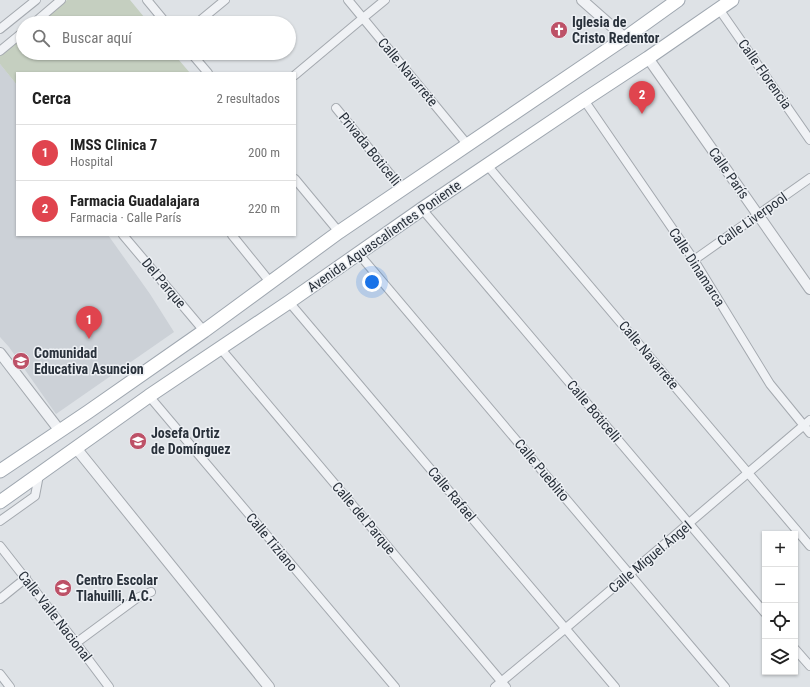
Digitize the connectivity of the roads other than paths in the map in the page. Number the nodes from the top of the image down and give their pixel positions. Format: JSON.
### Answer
{"nodes":[{"id":1,"x":36,"y":0,"type":"edge"},
{"id":2,"x":61,"y":0,"type":"edge"},
{"id":3,"x":147,"y":0,"type":"edge"},
{"id":4,"x":225,"y":0,"type":"edge"},
{"id":5,"x":348,"y":0,"type":"edge"},
{"id":6,"x":385,"y":0,"type":"edge"},
{"id":7,"x":582,"y":0,"type":"edge"},
{"id":8,"x":678,"y":0,"type":"edge"},
{"id":9,"x":732,"y":0,"type":"edge"},
{"id":10,"x":719,"y":9,"type":"junction"},
{"id":11,"x":16,"y":16,"type":"edge"},
{"id":12,"x":16,"y":16,"type":"edge"},
{"id":13,"x":42,"y":16,"type":"edge"},
{"id":14,"x":160,"y":16,"type":"edge"},
{"id":15,"x":206,"y":16,"type":"edge"},
{"id":16,"x":363,"y":18,"type":"junction"},
{"id":17,"x":0,"y":29,"type":"edge"},
{"id":18,"x":16,"y":38,"type":"edge"},
{"id":19,"x":625,"y":38,"type":"junction"},
{"id":20,"x":0,"y":51,"type":"edge"},
{"id":21,"x":648,"y":58,"type":"junction"},
{"id":22,"x":197,"y":60,"type":"edge"},
{"id":23,"x":207,"y":72,"type":"edge"},
{"id":24,"x":296,"y":74,"type":"edge"},
{"id":25,"x":584,"y":100,"type":"junction"},
{"id":26,"x":336,"y":108,"type":"dead end"},
{"id":27,"x":810,"y":140,"type":"edge"},
{"id":28,"x":468,"y":144,"type":"junction"},
{"id":29,"x":487,"y":165,"type":"junction"},
{"id":30,"x":810,"y":178,"type":"edge"},
{"id":31,"x":296,"y":180,"type":"edge"},
{"id":32,"x":403,"y":190,"type":"junction"},
{"id":33,"x":422,"y":209,"type":"junction"},
{"id":34,"x":758,"y":215,"type":"junction"},
{"id":35,"x":339,"y":232,"type":"junction"},
{"id":36,"x":124,"y":236,"type":"edge"},
{"id":37,"x":233,"y":236,"type":"edge"},
{"id":38,"x":358,"y":253,"type":"junction"},
{"id":39,"x":694,"y":260,"type":"junction"},
{"id":40,"x":270,"y":282,"type":"junction"},
{"id":41,"x":810,"y":289,"type":"edge"},
{"id":42,"x":289,"y":302,"type":"junction"},
{"id":43,"x":204,"y":331,"type":"junction"},
{"id":44,"x":221,"y":348,"type":"junction"},
{"id":45,"x":0,"y":353,"type":"edge"},
{"id":46,"x":149,"y":396,"type":"junction"},
{"id":47,"x":807,"y":422,"type":"edge"},
{"id":48,"x":60,"y":431,"type":"junction"},
{"id":49,"x":810,"y":433,"type":"edge"},
{"id":50,"x":76,"y":448,"type":"junction"},
{"id":51,"x":0,"y":471,"type":"edge"},
{"id":52,"x":748,"y":472,"type":"junction"},
{"id":53,"x":39,"y":475,"type":"junction"},
{"id":54,"x":0,"y":502,"type":"edge"},
{"id":55,"x":0,"y":521,"type":"edge"},
{"id":56,"x":689,"y":523,"type":"junction"},
{"id":57,"x":0,"y":546,"type":"edge"},
{"id":58,"x":810,"y":546,"type":"edge"},
{"id":59,"x":629,"y":574,"type":"junction"},
{"id":60,"x":26,"y":578,"type":"junction"},
{"id":61,"x":151,"y":592,"type":"dead end"},
{"id":62,"x":0,"y":599,"type":"edge"},
{"id":63,"x":762,"y":609,"type":"edge"},
{"id":64,"x":566,"y":628,"type":"junction"},
{"id":65,"x":76,"y":643,"type":"junction"},
{"id":66,"x":798,"y":652,"type":"edge"},
{"id":67,"x":810,"y":666,"type":"edge"},
{"id":68,"x":0,"y":674,"type":"edge"},
{"id":69,"x":504,"y":684,"type":"edge"},
{"id":70,"x":10,"y":687,"type":"edge"},
{"id":71,"x":110,"y":687,"type":"edge"},
{"id":72,"x":269,"y":687,"type":"edge"},
{"id":73,"x":395,"y":687,"type":"edge"},
{"id":74,"x":495,"y":687,"type":"edge"},
{"id":75,"x":615,"y":687,"type":"edge"},
{"id":76,"x":725,"y":687,"type":"edge"}],
"edges":[{"from":1,"to":11,"type":"street"},
{"from":2,"to":13,"type":"street"},
{"from":3,"to":14,"type":"street"},
{"from":4,"to":15,"type":"street"},
{"from":5,"to":16,"type":"street","name":"Calle Navarrete"},
{"from":6,"to":16,"type":"street"},
{"from":7,"to":19,"type":"street"},
{"from":8,"to":19,"type":"main road","name":"Avenida Aguascalientes Poniente"},
{"from":9,"to":10,"type":"main road","name":"Avenida Aguascalientes Poniente"},
{"from":10,"to":21,"type":"main road","name":"Avenida Aguascalientes Poniente"},
{"from":10,"to":27,"type":"street","name":"Calle Florencia"},
{"from":12,"to":17,"type":"street"},
{"from":16,"to":24,"type":"street"},
{"from":16,"to":28,"type":"street","name":"Calle Navarrete"},
{"from":18,"to":20,"type":"street"},
{"from":19,"to":28,"type":"main road","name":"Avenida Aguascalientes Poniente"},
{"from":21,"to":25,"type":"main road","name":"Avenida Aguascalientes Poniente"},
{"from":21,"to":34,"type":"street","name":"Calle París"},
{"from":22,"to":23,"type":"street"},
{"from":25,"to":29,"type":"main road","name":"Avenida Aguascalientes Poniente"},
{"from":25,"to":39,"type":"street","name":"Calle Dinamarca"},
{"from":26,"to":32,"type":"street","name":"Privada Boticelli"},
{"from":28,"to":32,"type":"main road","name":"Avenida Aguascalientes Poniente"},
{"from":29,"to":33,"type":"main road","name":"Avenida Aguascalientes Poniente"},
{"from":29,"to":52,"type":"street","name":"Calle Navarrete"},
{"from":30,"to":34,"type":"street","name":"Calle Liverpool"},
{"from":31,"to":35,"type":"street"},
{"from":32,"to":35,"type":"main road","name":"Avenida Aguascalientes Poniente"},
{"from":33,"to":38,"type":"main road","name":"Avenida Aguascalientes Poniente"},
{"from":33,"to":56,"type":"street","name":"Calle Boticelli"},
{"from":34,"to":39,"type":"street","name":"Calle Liverpool"},
{"from":34,"to":41,"type":"street","name":"Calle París"},
{"from":35,"to":40,"type":"main road","name":"Avenida Aguascalientes Poniente"},
{"from":36,"to":43,"type":"street","name":"Del Parque"},
{"from":37,"to":40,"type":"street"},
{"from":38,"to":42,"type":"main road","name":"Avenida Aguascalientes Poniente"},
{"from":38,"to":59,"type":"street","name":"Calle Pueblito"},
{"from":39,"to":47,"type":"street","name":"Calle Dinamarca"},
{"from":40,"to":43,"type":"main road","name":"Avenida Aguascalientes Poniente"},
{"from":42,"to":44,"type":"main road","name":"Avenida Aguascalientes Poniente"},
{"from":42,"to":64,"type":"street","name":"Calle Rafael"},
{"from":43,"to":48,"type":"main road","name":"Avenida Aguascalientes Poniente"},
{"from":44,"to":46,"type":"main road","name":"Avenida Aguascalientes Poniente"},
{"from":44,"to":69,"type":"street","name":"Calle del Parque"},
{"from":45,"to":48,"type":"street"},
{"from":46,"to":50,"type":"main road","name":"Avenida Aguascalientes Poniente"},
{"from":46,"to":73,"type":"street","name":"Calle Tiziano"},
{"from":47,"to":49,"type":"street","name":"Calle Dinamarca"},
{"from":47,"to":52,"type":"street","name":"Calle Miguel Ángel"},
{"from":48,"to":51,"type":"main road","name":"Avenida Aguascalientes Poniente"},
{"from":50,"to":53,"type":"main road","name":"Avenida Aguascalientes Poniente"},
{"from":50,"to":72,"type":"street"},
{"from":52,"to":56,"type":"street","name":"Calle Miguel Ángel"},
{"from":52,"to":58,"type":"street","name":"Calle Navarrete"},
{"from":53,"to":54,"type":"main road","name":"Avenida Aguascalientes Poniente"},
{"from":53,"to":55,"type":"street"},
{"from":56,"to":59,"type":"street","name":"Calle Miguel Ángel"},
{"from":56,"to":63,"type":"street","name":"Calle Boticelli"},
{"from":57,"to":60,"type":"street","name":"Calle Valle Nacional"},
{"from":59,"to":64,"type":"street","name":"Calle Miguel Ángel"},
{"from":59,"to":76,"type":"street","name":"Calle Pueblito"},
{"from":60,"to":62,"type":"street"},
{"from":60,"to":65,"type":"street","name":"Calle Valle Nacional"},
{"from":61,"to":65,"type":"street"},
{"from":64,"to":69,"type":"street","name":"Calle Miguel Ángel"},
{"from":64,"to":75,"type":"street","name":"Calle Rafael"},
{"from":65,"to":71,"type":"street","name":"Calle Valle Nacional"},
{"from":66,"to":67,"type":"street"},
{"from":68,"to":70,"type":"street"},
{"from":69,"to":74,"type":"street","name":"Calle Miguel Ángel"}]}
